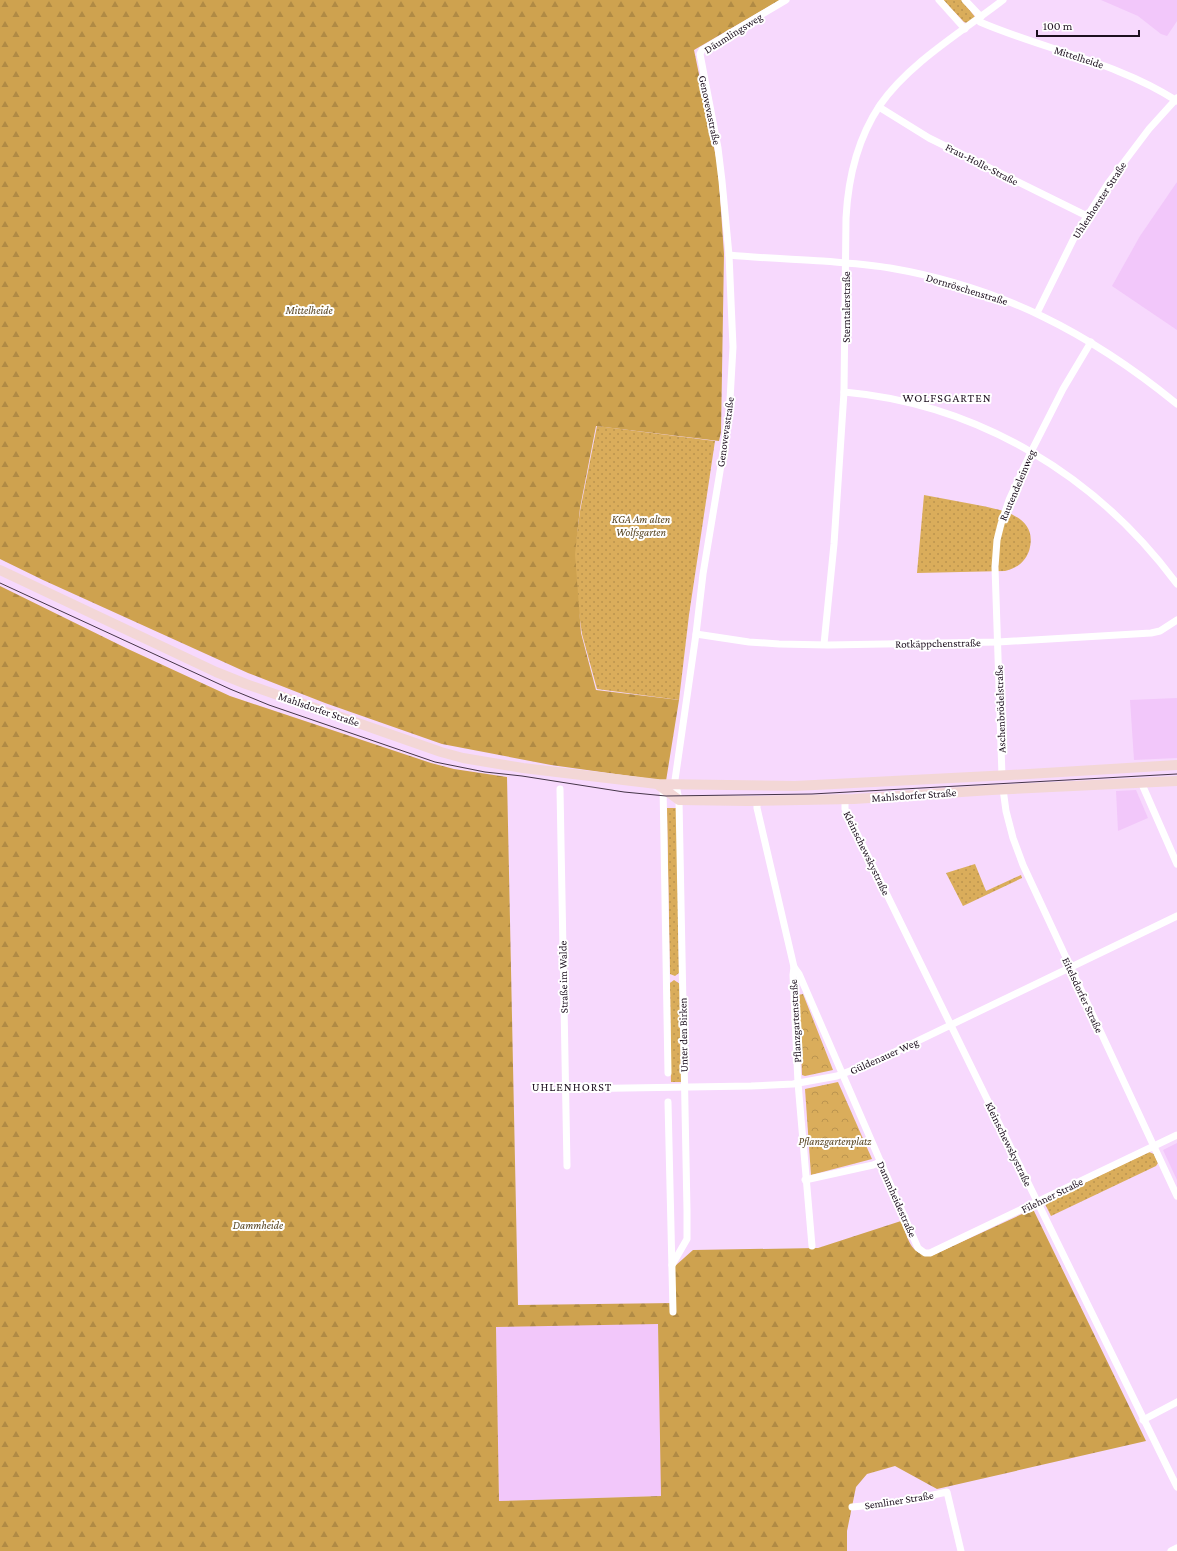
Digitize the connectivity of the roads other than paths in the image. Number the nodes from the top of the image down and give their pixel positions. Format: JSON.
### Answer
{"nodes":[{"id":1,"x":786,"y":0,"type":"edge"},
{"id":2,"x":939,"y":0,"type":"edge"},
{"id":3,"x":965,"y":0,"type":"edge"},
{"id":4,"x":1003,"y":0,"type":"edge"},
{"id":5,"x":979,"y":18,"type":"junction"},
{"id":6,"x":965,"y":28,"type":"junction"},
{"id":7,"x":700,"y":54,"type":"joint"},
{"id":8,"x":1176,"y":100,"type":"edge"},
{"id":9,"x":879,"y":107,"type":"junction"},
{"id":10,"x":1087,"y":216,"type":"junction"},
{"id":11,"x":729,"y":255,"type":"junction"},
{"id":12,"x":846,"y":263,"type":"junction"},
{"id":13,"x":1037,"y":313,"type":"junction"},
{"id":14,"x":1091,"y":342,"type":"junction"},
{"id":15,"x":844,"y":392,"type":"junction"},
{"id":16,"x":1177,"y":404,"type":"edge"},
{"id":17,"x":1031,"y":452,"type":"junction"},
{"id":18,"x":0,"y":570,"type":"edge"},
{"id":19,"x":1177,"y":584,"type":"edge"},
{"id":20,"x":1177,"y":620,"type":"edge"},
{"id":21,"x":696,"y":634,"type":"junction"},
{"id":22,"x":998,"y":642,"type":"junction"},
{"id":23,"x":824,"y":644,"type":"junction"},
{"id":24,"x":1177,"y":765,"type":"edge"},
{"id":25,"x":1140,"y":768,"type":"junction"},
{"id":26,"x":1002,"y":776,"type":"junction"},
{"id":27,"x":1177,"y":781,"type":"edge"},
{"id":28,"x":1141,"y":782,"type":"junction"},
{"id":29,"x":676,"y":785,"type":"junction"},
{"id":30,"x":661,"y":786,"type":"junction"},
{"id":31,"x":560,"y":789,"type":"dead end"},
{"id":32,"x":1003,"y":789,"type":"junction"},
{"id":33,"x":845,"y":799,"type":"junction"},
{"id":34,"x":679,"y":800,"type":"junction"},
{"id":35,"x":757,"y":800,"type":"junction"},
{"id":36,"x":1177,"y":864,"type":"edge"},
{"id":37,"x":1177,"y":916,"type":"edge"},
{"id":38,"x":794,"y":967,"type":"junction"},
{"id":39,"x":1070,"y":967,"type":"junction"},
{"id":40,"x":951,"y":1026,"type":"junction"},
{"id":41,"x":668,"y":1073,"type":"dead end"},
{"id":42,"x":842,"y":1074,"type":"junction"},
{"id":43,"x":798,"y":1083,"type":"junction"},
{"id":44,"x":684,"y":1087,"type":"junction"},
{"id":45,"x":565,"y":1089,"type":"junction"},
{"id":46,"x":668,"y":1102,"type":"dead end"},
{"id":47,"x":1177,"y":1135,"type":"edge"},
{"id":48,"x":1154,"y":1146,"type":"junction"},
{"id":49,"x":880,"y":1162,"type":"junction"},
{"id":50,"x":567,"y":1166,"type":"dead end"},
{"id":51,"x":805,"y":1180,"type":"junction"},
{"id":52,"x":1177,"y":1196,"type":"edge"},
{"id":53,"x":1038,"y":1202,"type":"junction"},
{"id":54,"x":812,"y":1246,"type":"dead end"},
{"id":55,"x":925,"y":1253,"type":"joint"},
{"id":56,"x":672,"y":1265,"type":"junction"},
{"id":57,"x":673,"y":1312,"type":"dead end"},
{"id":58,"x":1177,"y":1402,"type":"edge"},
{"id":59,"x":1143,"y":1420,"type":"junction"},
{"id":60,"x":1177,"y":1487,"type":"edge"},
{"id":61,"x":852,"y":1507,"type":"dead end"},
{"id":62,"x":1177,"y":1548,"type":"edge"},
{"id":63,"x":961,"y":1551,"type":"edge"},
{"id":64,"x":1171,"y":1551,"type":"edge"}],
"edges":[{"from":1,"to":7,"type":"street","name":"Däumlingsweg"},
{"from":2,"to":6,"type":"street"},
{"from":3,"to":5,"type":"street","name":"Mittelheide"},
{"from":4,"to":5,"type":"street","name":"Sterntalerstraße"},
{"from":5,"to":6,"type":"street","name":"Sterntalerstraße"},
{"from":5,"to":8,"type":"street","name":"Mittelheide"},
{"from":6,"to":9,"type":"street","name":"Sterntalerstraße"},
{"from":7,"to":11,"type":"street","name":"Genovevastraße"},
{"from":8,"to":10,"type":"street","name":"Uhlenhorster Straße"},
{"from":9,"to":10,"type":"street","name":"Frau-Holle-Straße"},
{"from":9,"to":12,"type":"street","name":"Sterntalerstraße"},
{"from":10,"to":13,"type":"street","name":"Uhlenhorster Straße"},
{"from":11,"to":12,"type":"street","name":"Dornröschenstraße"},
{"from":11,"to":21,"type":"street","name":"Genovevastraße"},
{"from":12,"to":13,"type":"street","name":"Dornröschenstraße"},
{"from":12,"to":15,"type":"street","name":"Sterntalerstraße"},
{"from":13,"to":14,"type":"street","name":"Dornröschenstraße"},
{"from":14,"to":16,"type":"street","name":"Dornröschenstraße"},
{"from":14,"to":17,"type":"street","name":"Rautendeleinweg"},
{"from":15,"to":17,"type":"street"},
{"from":15,"to":23,"type":"street","name":"Sterntalerstraße"},
{"from":17,"to":19,"type":"street"},
{"from":17,"to":22,"type":"street","name":"Rautendeleinweg"},
{"from":18,"to":30,"type":"main road","name":"Mahlsdorfer Straße"},
{"from":20,"to":22,"type":"street","name":"Rotkäppchenstraße"},
{"from":21,"to":23,"type":"street","name":"Rotkäppchenstraße"},
{"from":21,"to":29,"type":"street","name":"Genovevastraße"},
{"from":22,"to":23,"type":"street","name":"Rotkäppchenstraße"},
{"from":22,"to":26,"type":"street","name":"Aschenbrödelstraße"},
{"from":24,"to":25,"type":"main road","name":"Mahlsdorfer Straße"},
{"from":25,"to":26,"type":"main road","name":"Mahlsdorfer Straße"},
{"from":25,"to":28,"type":"main road"},
{"from":26,"to":29,"type":"main road","name":"Mahlsdorfer Straße"},
{"from":26,"to":32,"type":"main road"},
{"from":27,"to":28,"type":"main road","name":"Mahlsdorfer Straße"},
{"from":28,"to":32,"type":"main road","name":"Mahlsdorfer Straße"},
{"from":28,"to":36,"type":"street"},
{"from":29,"to":30,"type":"main road","name":"Mahlsdorfer Straße"},
{"from":29,"to":34,"type":"street","name":"Unter den Birken"},
{"from":30,"to":34,"type":"main road","name":"Mahlsdorfer Straße"},
{"from":30,"to":41,"type":"street","name":"Unter den Birken"},
{"from":31,"to":45,"type":"street","name":"Straße im Walde"},
{"from":32,"to":33,"type":"main road","name":"Mahlsdorfer Straße"},
{"from":32,"to":39,"type":"street","name":"Eitelsdorfer Straße"},
{"from":33,"to":35,"type":"main road","name":"Mahlsdorfer Straße"},
{"from":33,"to":40,"type":"street","name":"Kleinschewskystraße"},
{"from":34,"to":35,"type":"main road","name":"Mahlsdorfer Straße"},
{"from":34,"to":44,"type":"street","name":"Unter den Birken"},
{"from":35,"to":38,"type":"street","name":"Pflanzgartenstraße"},
{"from":37,"to":39,"type":"street","name":"Güldenauer Weg"},
{"from":38,"to":42,"type":"street","name":"Dammheidestraße"},
{"from":38,"to":43,"type":"street","name":"Pflanzgartenstraße"},
{"from":39,"to":40,"type":"street","name":"Güldenauer Weg"},
{"from":39,"to":48,"type":"street","name":"Eitelsdorfer Straße"},
{"from":40,"to":42,"type":"street","name":"Güldenauer Weg"},
{"from":40,"to":53,"type":"street","name":"Kleinschewskystraße"},
{"from":42,"to":43,"type":"street","name":"Güldenauer Weg"},
{"from":42,"to":49,"type":"street","name":"Dammheidestraße"},
{"from":43,"to":44,"type":"street","name":"Güldenauer Weg"},
{"from":43,"to":51,"type":"street","name":"Pflanzgartenstraße"},
{"from":44,"to":45,"type":"street","name":"Güldenauer Weg"},
{"from":44,"to":56,"type":"street","name":"Unter den Birken"},
{"from":45,"to":50,"type":"street","name":"Straße im Walde"},
{"from":46,"to":56,"type":"street"},
{"from":47,"to":48,"type":"street","name":"Filehner Straße"},
{"from":48,"to":52,"type":"street","name":"Eitelsdorfer Straße"},
{"from":48,"to":53,"type":"street","name":"Filehner Straße"},
{"from":49,"to":51,"type":"street"},
{"from":49,"to":55,"type":"street","name":"Dammheidestraße"},
{"from":51,"to":54,"type":"street","name":"Pflanzgartenstraße"},
{"from":53,"to":55,"type":"street","name":"Filehner Straße"},
{"from":53,"to":59,"type":"street","name":"Kleinschewskystraße"},
{"from":56,"to":57,"type":"street"},
{"from":58,"to":59,"type":"street"},
{"from":59,"to":60,"type":"street","name":"Kleinschewskystraße"},
{"from":61,"to":63,"type":"street","name":"Semliner Straße"},
{"from":62,"to":64,"type":"street"}]}
